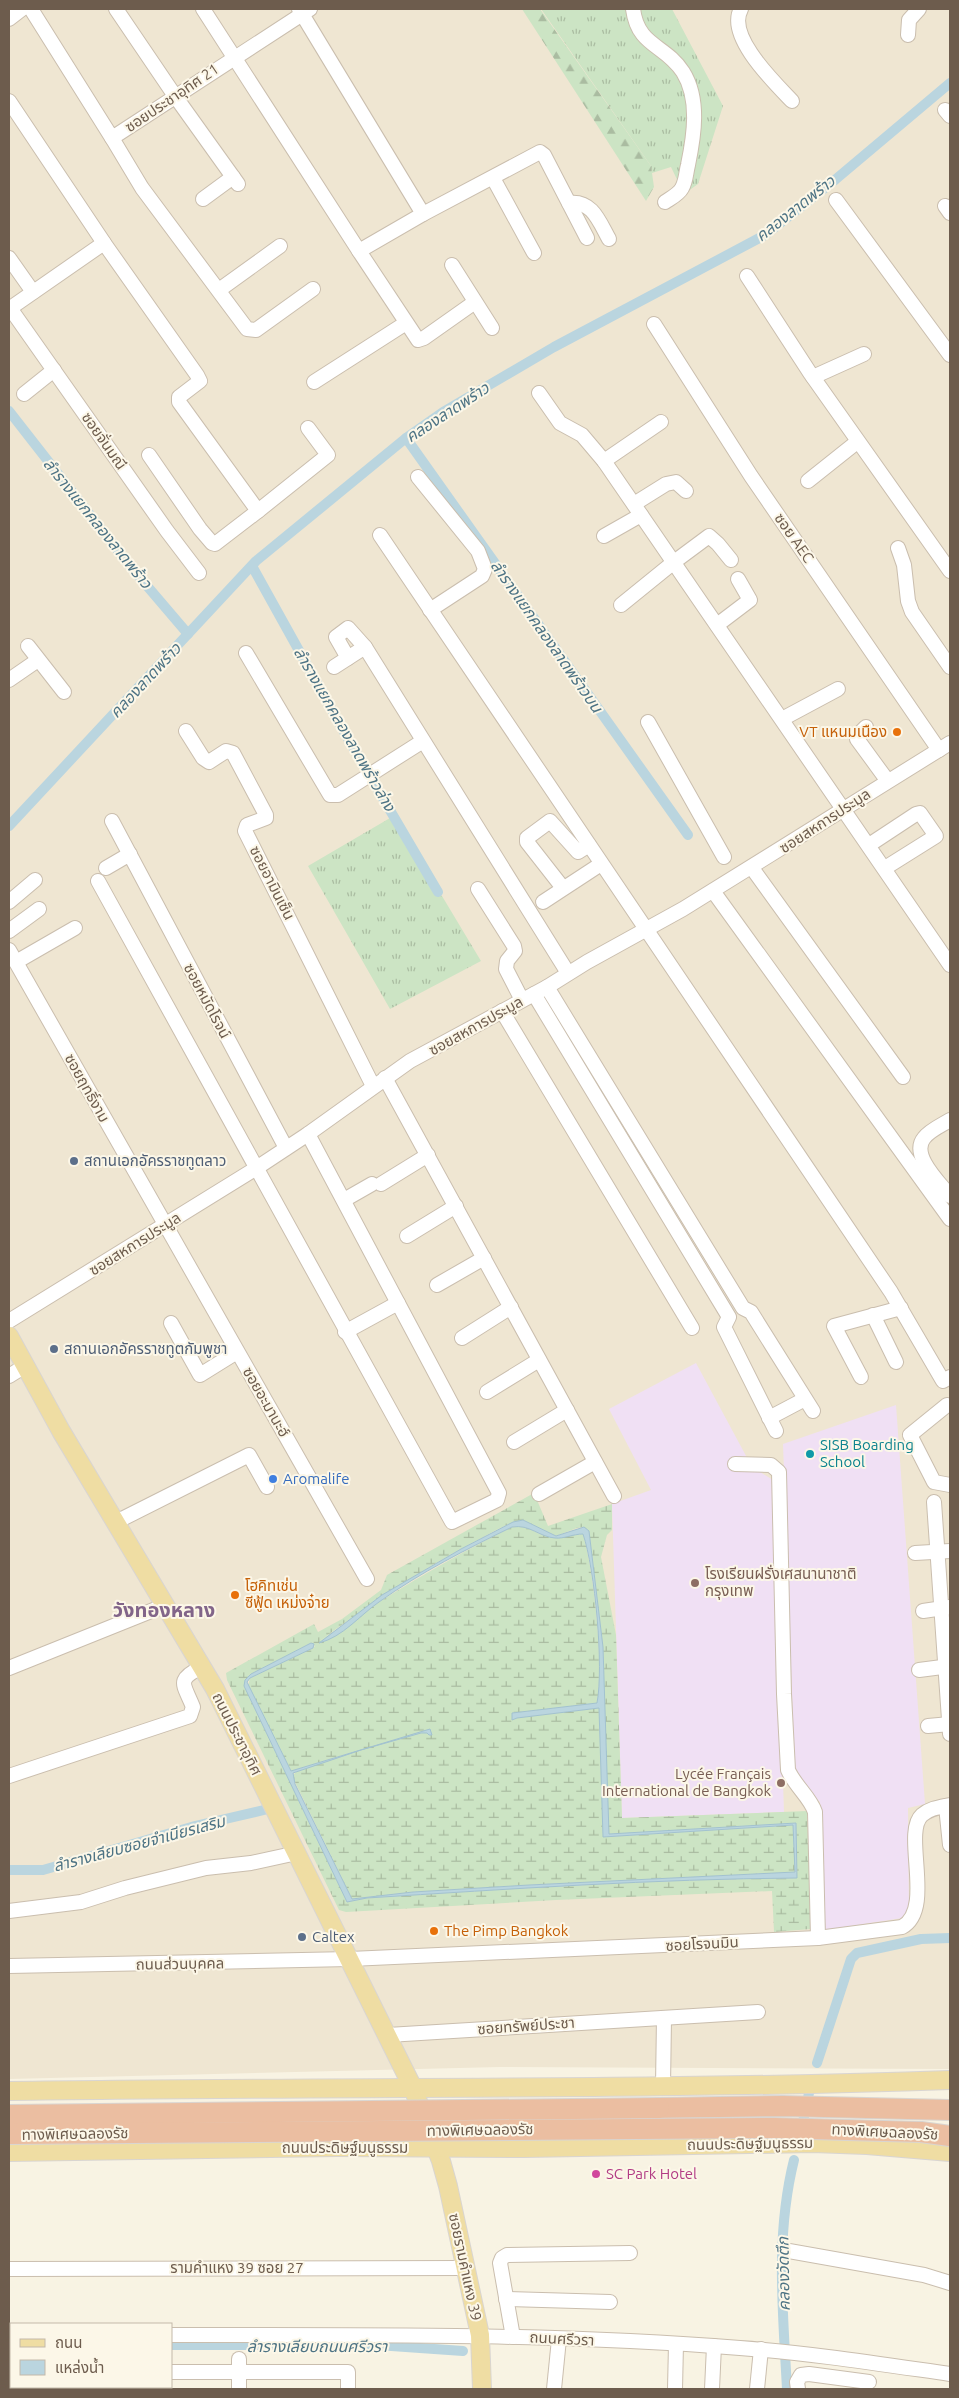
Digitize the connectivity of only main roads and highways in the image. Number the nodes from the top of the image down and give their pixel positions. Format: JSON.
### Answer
{"nodes":[{"id":1,"x":9,"y":1336,"type":"edge"},
{"id":2,"x":950,"y":2080,"type":"edge"},
{"id":3,"x":412,"y":2086,"type":"junction"},
{"id":4,"x":516,"y":2086,"type":"junction"},
{"id":5,"x":336,"y":2088,"type":"junction"},
{"id":6,"x":9,"y":2090,"type":"edge"},
{"id":7,"x":950,"y":2110,"type":"edge"},
{"id":8,"x":9,"y":2115,"type":"edge"},
{"id":9,"x":9,"y":2134,"type":"edge"},
{"id":10,"x":950,"y":2136,"type":"edge"},
{"id":11,"x":337,"y":2147,"type":"junction"},
{"id":12,"x":436,"y":2147,"type":"junction"},
{"id":13,"x":520,"y":2148,"type":"junction"},
{"id":14,"x":9,"y":2152,"type":"edge"},
{"id":15,"x":950,"y":2152,"type":"edge"},
{"id":16,"x":482,"y":2389,"type":"edge"}],
"edges":[{"from":1,"to":3,"type":"main road","name":"ถนนประชาอุทิศ"},
{"from":2,"to":4,"type":"main road"},
{"from":3,"to":4,"type":"main road"},
{"from":3,"to":5,"type":"main road"},
{"from":3,"to":12,"type":"main road","name":"ถนนประชาอุทิศ"},
{"from":4,"to":13,"type":"main road"},
{"from":5,"to":6,"type":"main road"},
{"from":5,"to":11,"type":"main road"},
{"from":7,"to":8,"type":"highway","name":"ทางพิเศษฉลองรัช","bridge":true},
{"from":9,"to":10,"type":"highway","name":"ทางพิเศษฉลองรัช","bridge":true},
{"from":11,"to":12,"type":"main road","name":"ถนนประดิษฐ์มนูธรรม"},
{"from":11,"to":14,"type":"main road","name":"ถนนประดิษฐ์มนูธรรม"},
{"from":12,"to":13,"type":"main road","name":"ถนนประดิษฐ์มนูธรรม"},
{"from":12,"to":16,"type":"main road","name":"ซอยรามคำแหง 39"},
{"from":13,"to":15,"type":"main road","name":"ถนนประดิษฐ์มนูธรรม"}]}
